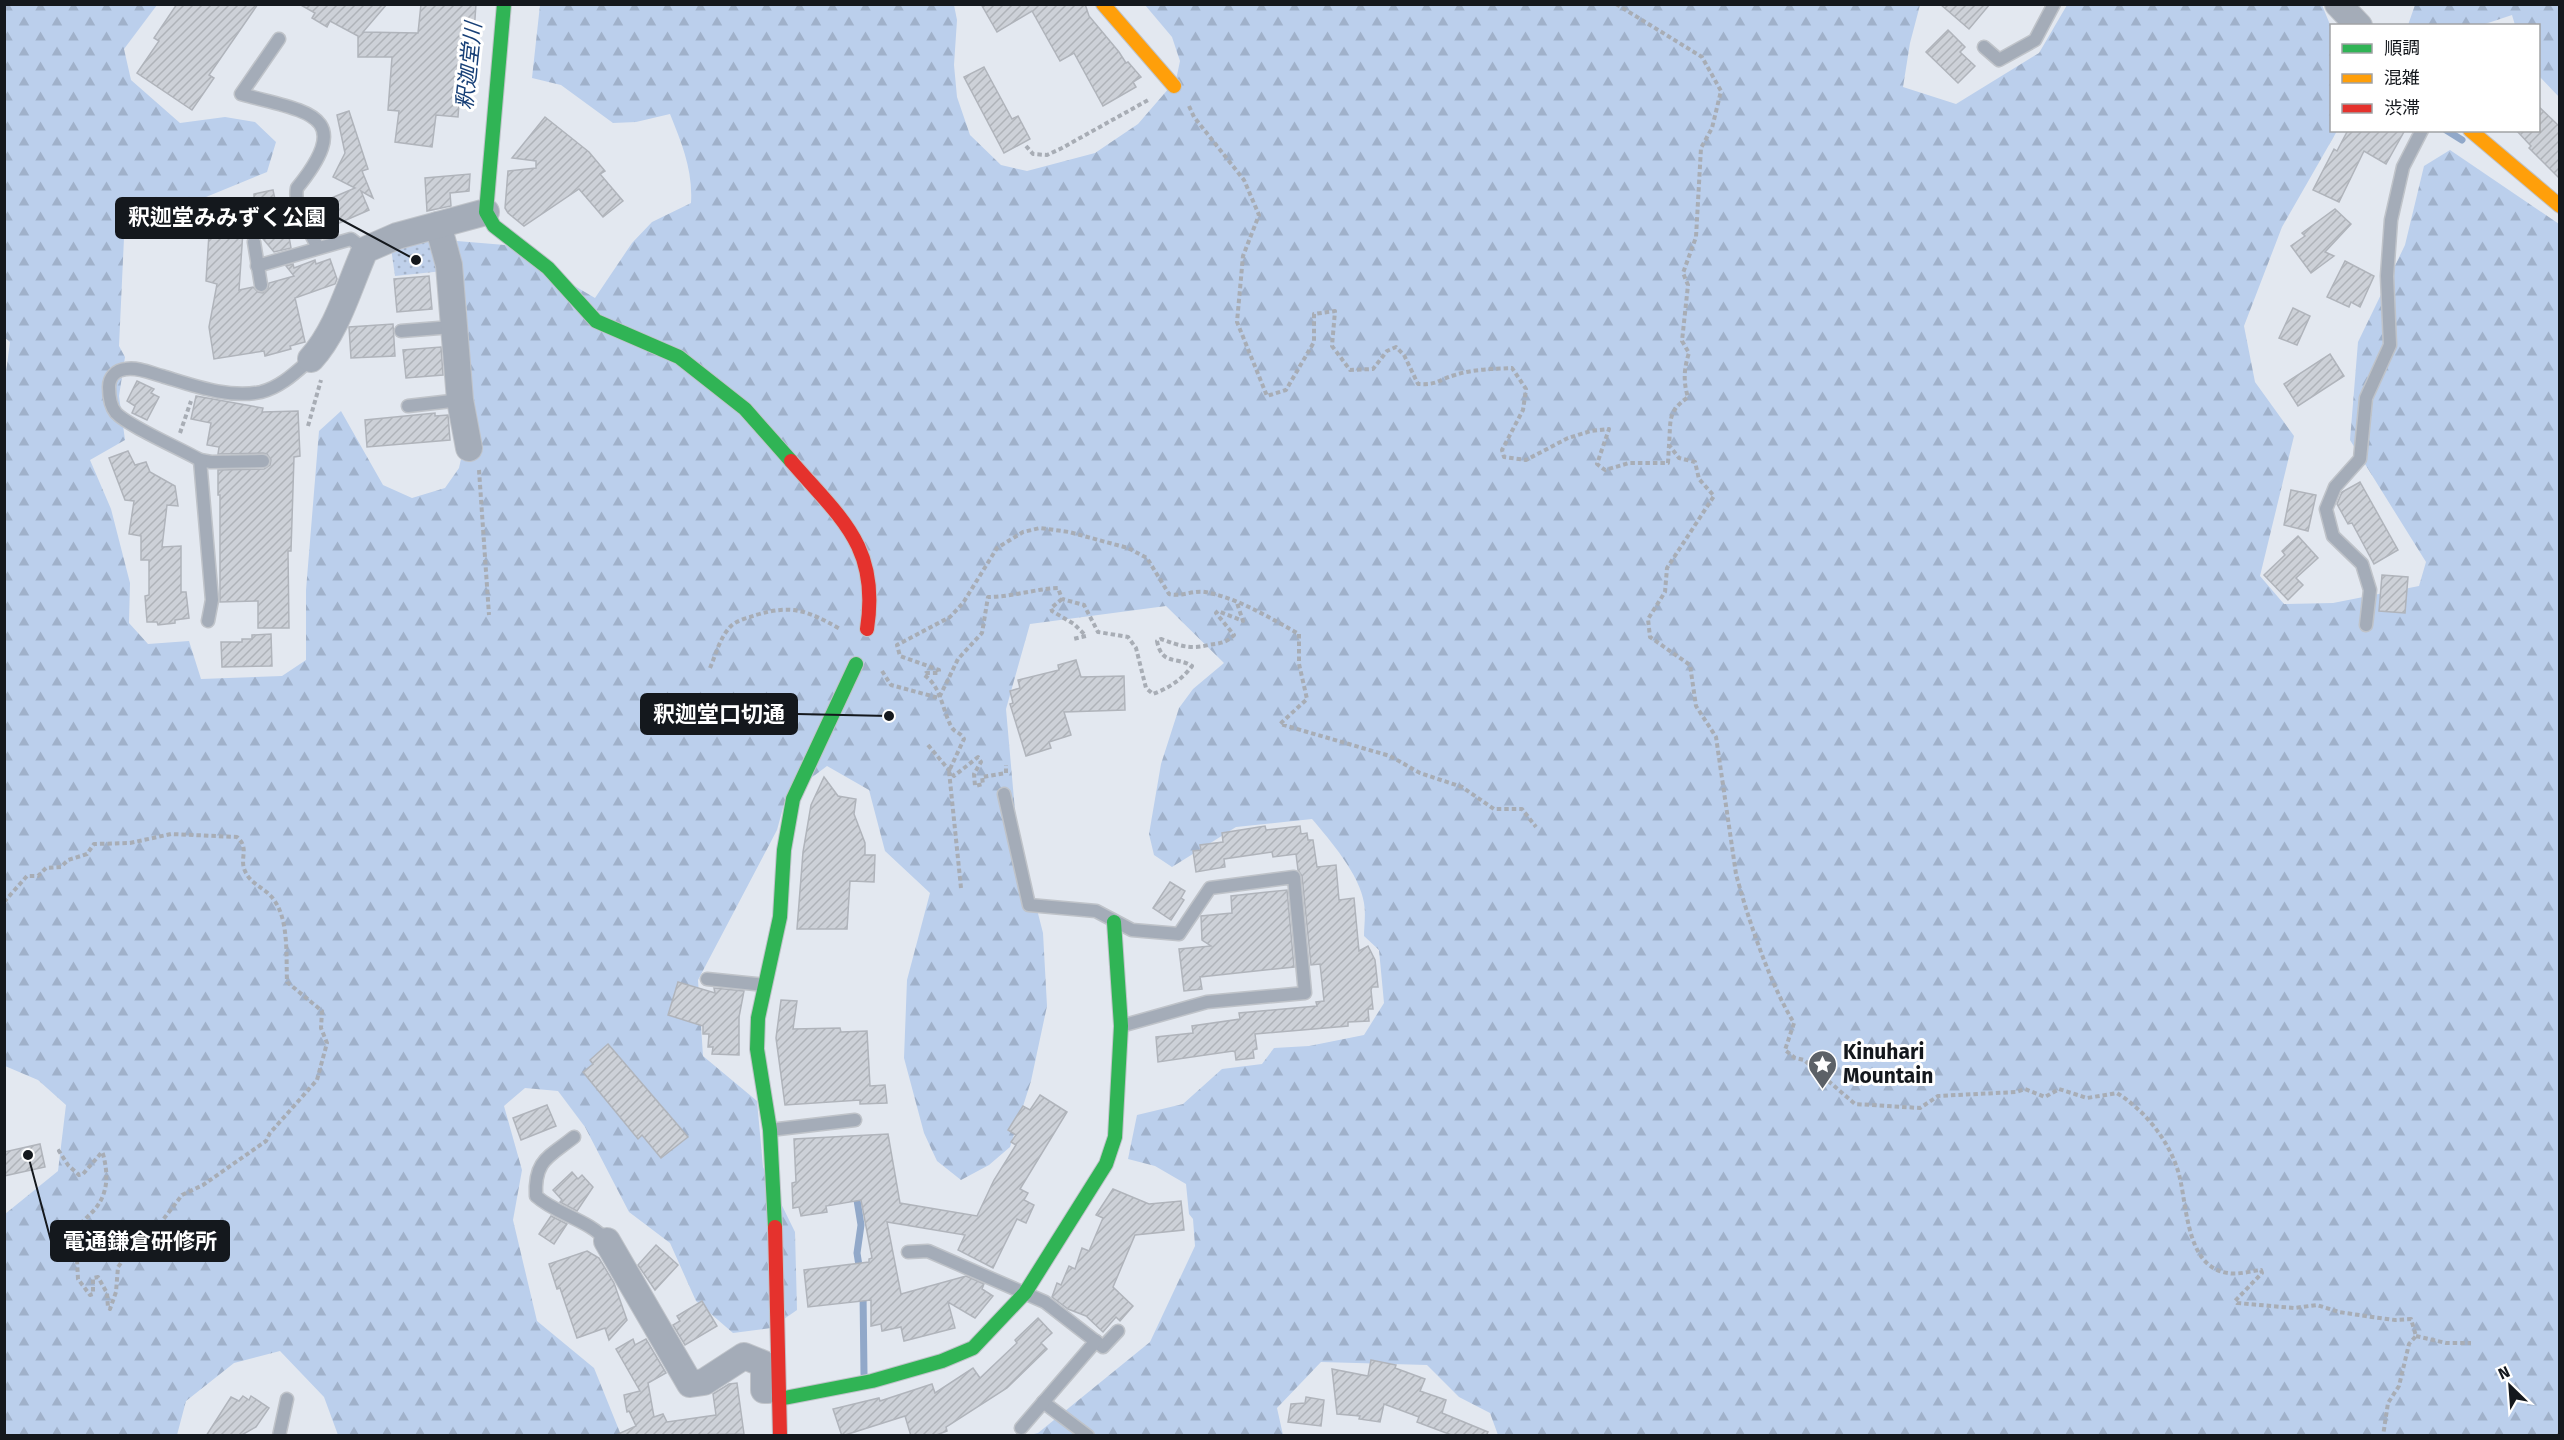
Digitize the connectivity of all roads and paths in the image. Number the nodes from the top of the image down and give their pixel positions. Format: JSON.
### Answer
{"nodes":[{"id":1,"x":504,"y":4,"type":"edge"},
{"id":2,"x":1103,"y":4,"type":"edge"},
{"id":3,"x":1616,"y":4,"type":"edge"},
{"id":4,"x":2054,"y":4,"type":"edge"},
{"id":5,"x":2338,"y":4,"type":"edge"},
{"id":6,"x":2357,"y":24,"type":"edge"},
{"id":7,"x":279,"y":39,"type":"dead end"},
{"id":8,"x":1984,"y":47,"type":"dead end"},
{"id":9,"x":1174,"y":86,"type":"junction"},
{"id":10,"x":2421,"y":132,"type":"edge"},
{"id":11,"x":2472,"y":132,"type":"edge"},
{"id":12,"x":1026,"y":146,"type":"dead end"},
{"id":13,"x":2559,"y":206,"type":"edge"},
{"id":14,"x":486,"y":212,"type":"junction"},
{"id":15,"x":438,"y":225,"type":"junction"},
{"id":16,"x":254,"y":242,"type":"dead end"},
{"id":17,"x":318,"y":248,"type":"junction"},
{"id":18,"x":365,"y":250,"type":"junction"},
{"id":19,"x":257,"y":266,"type":"junction"},
{"id":20,"x":261,"y":285,"type":"dead end"},
{"id":21,"x":452,"y":327,"type":"junction"},
{"id":22,"x":401,"y":331,"type":"dead end"},
{"id":23,"x":314,"y":368,"type":"junction"},
{"id":24,"x":194,"y":386,"type":"junction"},
{"id":25,"x":459,"y":400,"type":"junction"},
{"id":26,"x":408,"y":406,"type":"dead end"},
{"id":27,"x":308,"y":426,"type":"dead end"},
{"id":28,"x":1669,"y":444,"type":"junction"},
{"id":29,"x":176,"y":445,"type":"junction"},
{"id":30,"x":469,"y":448,"type":"joint"},
{"id":31,"x":200,"y":460,"type":"junction"},
{"id":32,"x":263,"y":461,"type":"dead end"},
{"id":33,"x":1062,"y":599,"type":"junction"},
{"id":34,"x":1237,"y":603,"type":"junction"},
{"id":35,"x":489,"y":615,"type":"dead end"},
{"id":36,"x":208,"y":621,"type":"dead end"},
{"id":37,"x":2366,"y":625,"type":"dead end"},
{"id":38,"x":867,"y":629,"type":"dead end"},
{"id":39,"x":846,"y":632,"type":"dead end"},
{"id":40,"x":1072,"y":639,"type":"dead end"},
{"id":41,"x":856,"y":664,"type":"dead end"},
{"id":42,"x":879,"y":664,"type":"dead end"},
{"id":43,"x":710,"y":668,"type":"dead end"},
{"id":44,"x":939,"y":698,"type":"junction"},
{"id":45,"x":928,"y":745,"type":"dead end"},
{"id":46,"x":1006,"y":765,"type":"dead end"},
{"id":47,"x":949,"y":771,"type":"junction"},
{"id":48,"x":1004,"y":794,"type":"dead end"},
{"id":49,"x":1536,"y":827,"type":"dead end"},
{"id":50,"x":960,"y":888,"type":"dead end"},
{"id":51,"x":4,"y":902,"type":"edge"},
{"id":52,"x":1114,"y":922,"type":"junction"},
{"id":53,"x":707,"y":979,"type":"dead end"},
{"id":54,"x":766,"y":985,"type":"junction"},
{"id":55,"x":1121,"y":1026,"type":"junction"},
{"id":56,"x":855,"y":1120,"type":"dead end"},
{"id":57,"x":770,"y":1130,"type":"junction"},
{"id":58,"x":574,"y":1137,"type":"dead end"},
{"id":59,"x":62,"y":1150,"type":"dead end"},
{"id":60,"x":607,"y":1241,"type":"joint"},
{"id":61,"x":908,"y":1252,"type":"dead end"},
{"id":62,"x":1025,"y":1293,"type":"junction"},
{"id":63,"x":1118,"y":1331,"type":"dead end"},
{"id":64,"x":2416,"y":1336,"type":"junction"},
{"id":65,"x":1095,"y":1341,"type":"junction"},
{"id":66,"x":2471,"y":1343,"type":"dead end"},
{"id":67,"x":779,"y":1394,"type":"junction"},
{"id":68,"x":287,"y":1399,"type":"dead end"},
{"id":69,"x":1043,"y":1402,"type":"junction"},
{"id":70,"x":1021,"y":1428,"type":"dead end"},
{"id":71,"x":279,"y":1436,"type":"edge"},
{"id":72,"x":780,"y":1436,"type":"edge"},
{"id":73,"x":1088,"y":1436,"type":"edge"},
{"id":74,"x":2383,"y":1436,"type":"edge"}],
"edges":[{"from":1,"to":14,"type":"street"},
{"from":2,"to":9,"type":"street"},
{"from":3,"to":28,"type":"path"},
{"from":4,"to":8,"type":"lane"},
{"from":5,"to":6,"type":"street"},
{"from":7,"to":17,"type":"lane"},
{"from":9,"to":12,"type":"path"},
{"from":9,"to":28,"type":"path"},
{"from":10,"to":37,"type":"lane"},
{"from":11,"to":13,"type":"street"},
{"from":14,"to":15,"type":"street"},
{"from":14,"to":38,"type":"street"},
{"from":15,"to":18,"type":"street"},
{"from":15,"to":21,"type":"street"},
{"from":16,"to":19,"type":"lane"},
{"from":17,"to":18,"type":"lane"},
{"from":17,"to":19,"type":"lane"},
{"from":18,"to":23,"type":"street"},
{"from":19,"to":20,"type":"lane"},
{"from":21,"to":22,"type":"lane"},
{"from":21,"to":25,"type":"street"},
{"from":23,"to":24,"type":"lane"},
{"from":23,"to":27,"type":"path"},
{"from":24,"to":29,"type":"path"},
{"from":24,"to":29,"type":"lane"},
{"from":25,"to":26,"type":"lane"},
{"from":25,"to":30,"type":"street"},
{"from":28,"to":64,"type":"path"},
{"from":29,"to":31,"type":"lane"},
{"from":30,"to":35,"type":"path"},
{"from":31,"to":32,"type":"lane"},
{"from":31,"to":36,"type":"lane"},
{"from":33,"to":34,"type":"path"},
{"from":33,"to":40,"type":"path"},
{"from":33,"to":44,"type":"path"},
{"from":34,"to":44,"type":"path"},
{"from":34,"to":49,"type":"path"},
{"from":39,"to":43,"type":"path"},
{"from":41,"to":54,"type":"street"},
{"from":42,"to":44,"type":"path"},
{"from":44,"to":47,"type":"path"},
{"from":45,"to":47,"type":"path"},
{"from":46,"to":47,"type":"path"},
{"from":47,"to":50,"type":"path"},
{"from":48,"to":52,"type":"lane"},
{"from":51,"to":59,"type":"path"},
{"from":52,"to":55,"type":"street"},
{"from":52,"to":55,"type":"lane"},
{"from":53,"to":54,"type":"lane"},
{"from":54,"to":57,"type":"street"},
{"from":55,"to":62,"type":"street"},
{"from":56,"to":57,"type":"lane"},
{"from":57,"to":67,"type":"street"},
{"from":58,"to":60,"type":"lane"},
{"from":60,"to":67,"type":"street"},
{"from":61,"to":62,"type":"lane"},
{"from":62,"to":65,"type":"lane"},
{"from":62,"to":67,"type":"street"},
{"from":63,"to":65,"type":"lane"},
{"from":64,"to":66,"type":"path"},
{"from":64,"to":74,"type":"path"},
{"from":65,"to":69,"type":"lane"},
{"from":67,"to":72,"type":"street"},
{"from":68,"to":71,"type":"lane"},
{"from":69,"to":70,"type":"lane"},
{"from":69,"to":73,"type":"lane"}]}
